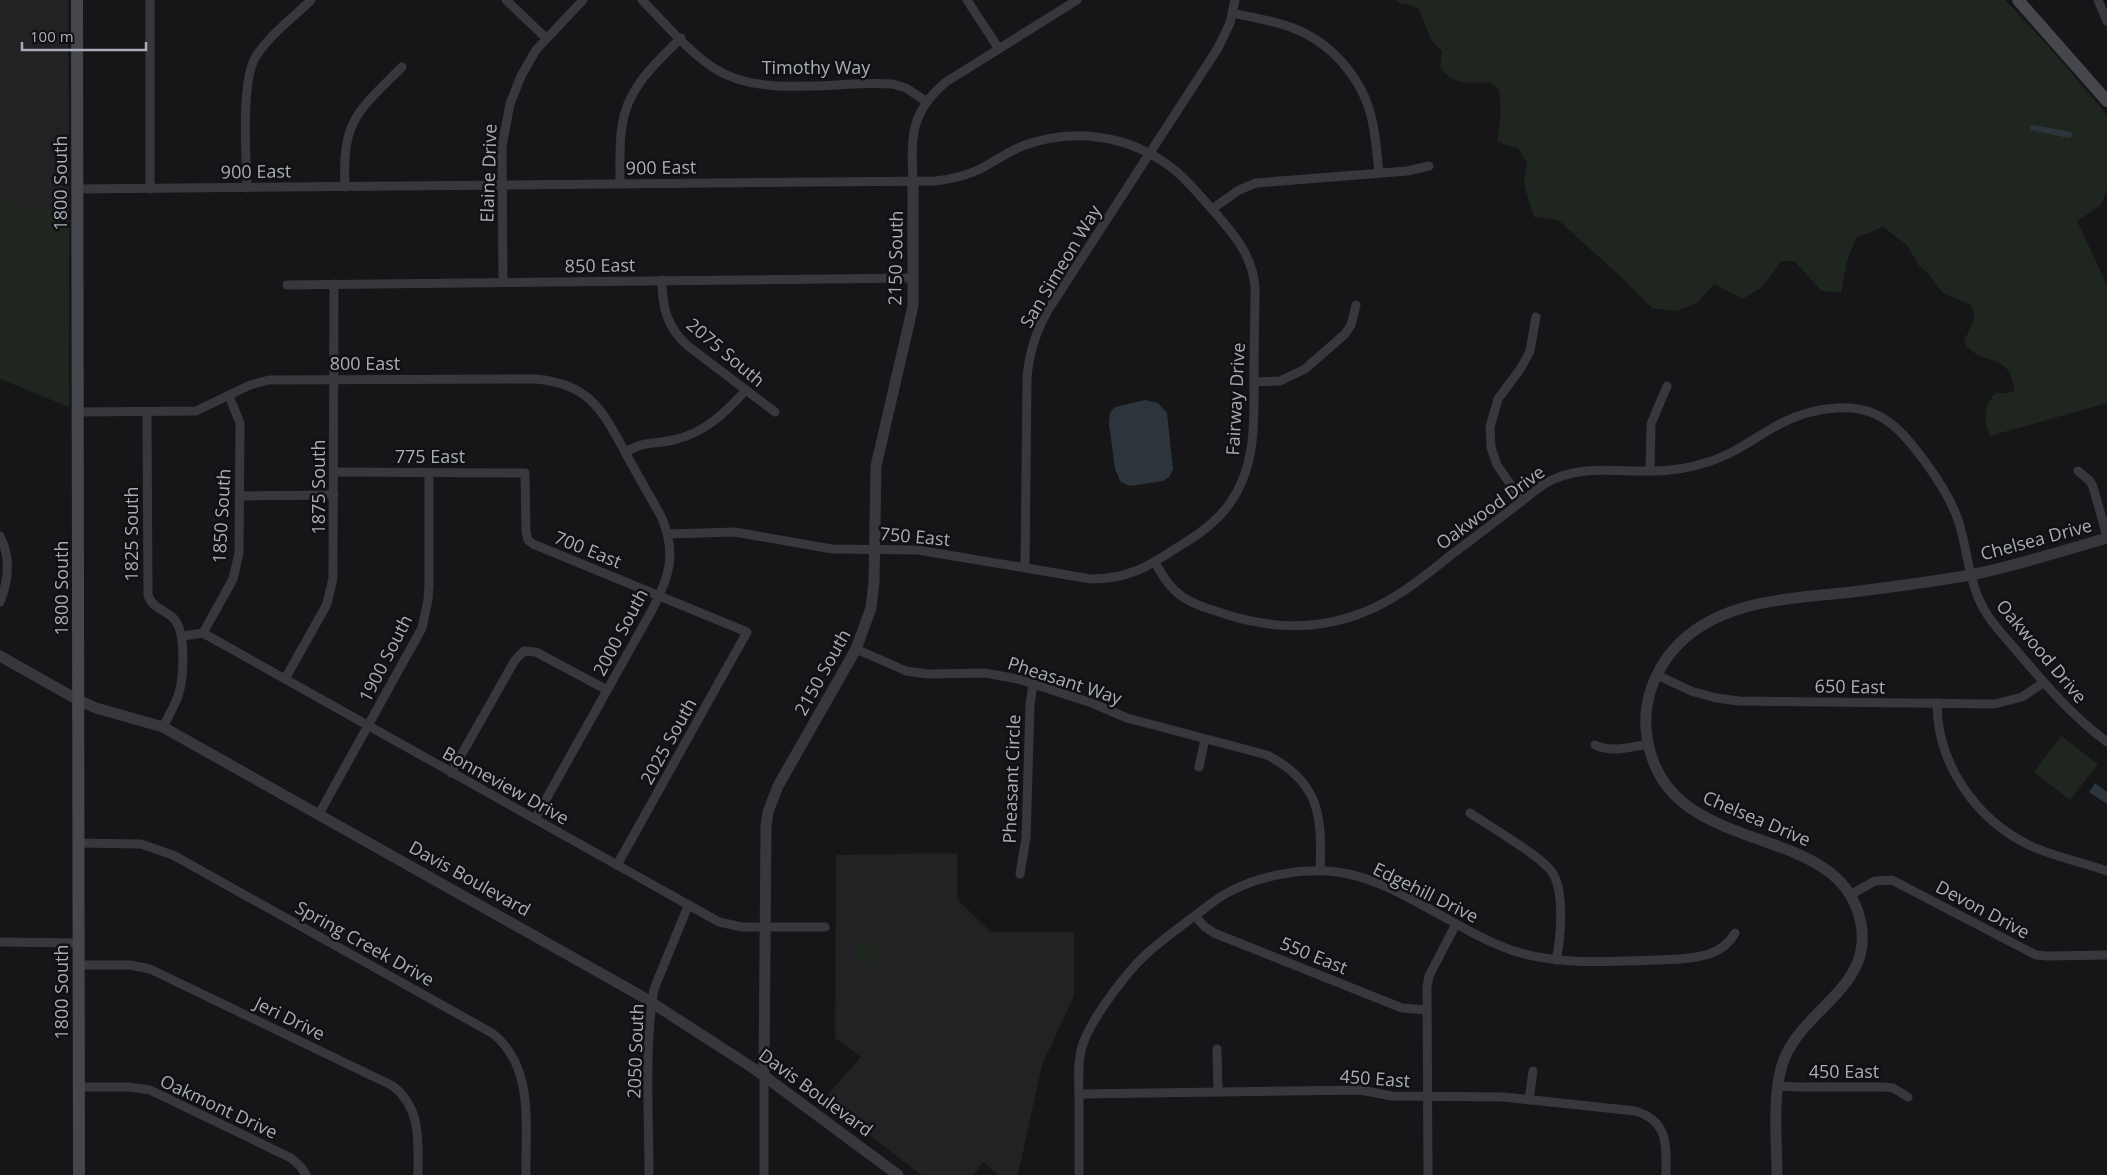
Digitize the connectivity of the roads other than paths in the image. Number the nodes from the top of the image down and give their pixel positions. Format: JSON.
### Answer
{"nodes":[{"id":1,"x":77,"y":0,"type":"edge"},
{"id":2,"x":150,"y":0,"type":"edge"},
{"id":3,"x":311,"y":0,"type":"edge"},
{"id":4,"x":506,"y":0,"type":"edge"},
{"id":5,"x":584,"y":0,"type":"edge"},
{"id":6,"x":642,"y":0,"type":"edge"},
{"id":7,"x":967,"y":0,"type":"edge"},
{"id":8,"x":1077,"y":0,"type":"edge"},
{"id":9,"x":1234,"y":0,"type":"edge"},
{"id":10,"x":2018,"y":0,"type":"edge"},
{"id":11,"x":2098,"y":0,"type":"edge"},
{"id":12,"x":1233,"y":13,"type":"junction"},
{"id":13,"x":2107,"y":21,"type":"edge"},
{"id":14,"x":546,"y":38,"type":"junction"},
{"id":15,"x":681,"y":38,"type":"junction"},
{"id":16,"x":999,"y":49,"type":"junction"},
{"id":17,"x":402,"y":67,"type":"dead end"},
{"id":18,"x":926,"y":101,"type":"junction"},
{"id":19,"x":2107,"y":101,"type":"edge"},
{"id":20,"x":1150,"y":154,"type":"junction"},
{"id":21,"x":1429,"y":166,"type":"dead end"},
{"id":22,"x":1379,"y":173,"type":"junction"},
{"id":23,"x":913,"y":181,"type":"junction"},
{"id":24,"x":620,"y":184,"type":"junction"},
{"id":25,"x":502,"y":185,"type":"junction"},
{"id":26,"x":345,"y":187,"type":"junction"},
{"id":27,"x":247,"y":188,"type":"junction"},
{"id":28,"x":77,"y":189,"type":"junction"},
{"id":29,"x":150,"y":189,"type":"junction"},
{"id":30,"x":1212,"y":209,"type":"junction"},
{"id":31,"x":914,"y":278,"type":"junction"},
{"id":32,"x":662,"y":280,"type":"junction"},
{"id":33,"x":503,"y":282,"type":"junction"},
{"id":34,"x":334,"y":284,"type":"junction"},
{"id":35,"x":286,"y":285,"type":"dead end"},
{"id":36,"x":1356,"y":306,"type":"dead end"},
{"id":37,"x":1536,"y":318,"type":"dead end"},
{"id":38,"x":334,"y":379,"type":"junction"},
{"id":39,"x":1254,"y":382,"type":"junction"},
{"id":40,"x":1667,"y":386,"type":"dead end"},
{"id":41,"x":746,"y":390,"type":"junction"},
{"id":42,"x":229,"y":396,"type":"junction"},
{"id":43,"x":78,"y":412,"type":"junction"},
{"id":44,"x":147,"y":412,"type":"junction"},
{"id":45,"x":775,"y":412,"type":"dead end"},
{"id":46,"x":625,"y":452,"type":"junction"},
{"id":47,"x":2078,"y":471,"type":"dead end"},
{"id":48,"x":334,"y":472,"type":"junction"},
{"id":49,"x":429,"y":472,"type":"junction"},
{"id":50,"x":1650,"y":472,"type":"junction"},
{"id":51,"x":334,"y":495,"type":"junction"},
{"id":52,"x":240,"y":496,"type":"junction"},
{"id":53,"x":1522,"y":501,"type":"junction"},
{"id":54,"x":668,"y":534,"type":"junction"},
{"id":55,"x":0,"y":536,"type":"edge"},
{"id":56,"x":2107,"y":537,"type":"edge"},
{"id":57,"x":528,"y":540,"type":"joint"},
{"id":58,"x":874,"y":549,"type":"junction"},
{"id":59,"x":1155,"y":562,"type":"junction"},
{"id":60,"x":1025,"y":568,"type":"junction"},
{"id":61,"x":1972,"y":574,"type":"junction"},
{"id":62,"x":658,"y":596,"type":"junction"},
{"id":63,"x":0,"y":602,"type":"edge"},
{"id":64,"x":747,"y":632,"type":"joint"},
{"id":65,"x":203,"y":633,"type":"junction"},
{"id":66,"x":183,"y":636,"type":"junction"},
{"id":67,"x":856,"y":649,"type":"junction"},
{"id":68,"x":0,"y":656,"type":"edge"},
{"id":69,"x":1657,"y":675,"type":"junction"},
{"id":70,"x":286,"y":679,"type":"junction"},
{"id":71,"x":2044,"y":683,"type":"junction"},
{"id":72,"x":1034,"y":684,"type":"junction"},
{"id":73,"x":607,"y":690,"type":"junction"},
{"id":74,"x":78,"y":700,"type":"junction"},
{"id":75,"x":1936,"y":703,"type":"junction"},
{"id":76,"x":368,"y":726,"type":"junction"},
{"id":77,"x":163,"y":727,"type":"junction"},
{"id":78,"x":1205,"y":739,"type":"junction"},
{"id":79,"x":2107,"y":742,"type":"edge"},
{"id":80,"x":1595,"y":744,"type":"dead end"},
{"id":81,"x":1648,"y":744,"type":"junction"},
{"id":82,"x":1199,"y":767,"type":"dead end"},
{"id":83,"x":451,"y":772,"type":"junction"},
{"id":84,"x":1470,"y":813,"type":"dead end"},
{"id":85,"x":319,"y":814,"type":"junction"},
{"id":86,"x":535,"y":819,"type":"junction"},
{"id":87,"x":79,"y":843,"type":"junction"},
{"id":88,"x":617,"y":865,"type":"junction"},
{"id":89,"x":2107,"y":871,"type":"edge"},
{"id":90,"x":1320,"y":872,"type":"junction"},
{"id":91,"x":1020,"y":874,"type":"dead end"},
{"id":92,"x":1850,"y":895,"type":"junction"},
{"id":93,"x":688,"y":906,"type":"junction"},
{"id":94,"x":1195,"y":916,"type":"junction"},
{"id":95,"x":1456,"y":924,"type":"junction"},
{"id":96,"x":764,"y":928,"type":"junction"},
{"id":97,"x":825,"y":928,"type":"dead end"},
{"id":98,"x":1735,"y":933,"type":"dead end"},
{"id":99,"x":0,"y":942,"type":"edge"},
{"id":100,"x":79,"y":942,"type":"junction"},
{"id":101,"x":2107,"y":955,"type":"edge"},
{"id":102,"x":1556,"y":960,"type":"junction"},
{"id":103,"x":79,"y":965,"type":"junction"},
{"id":104,"x":652,"y":1002,"type":"junction"},
{"id":105,"x":1427,"y":1010,"type":"junction"},
{"id":106,"x":1217,"y":1049,"type":"dead end"},
{"id":107,"x":1533,"y":1071,"type":"dead end"},
{"id":108,"x":764,"y":1076,"type":"junction"},
{"id":109,"x":1778,"y":1086,"type":"junction"},
{"id":110,"x":79,"y":1087,"type":"junction"},
{"id":111,"x":1218,"y":1092,"type":"junction"},
{"id":112,"x":1079,"y":1094,"type":"junction"},
{"id":113,"x":1428,"y":1097,"type":"junction"},
{"id":114,"x":1908,"y":1097,"type":"dead end"},
{"id":115,"x":1529,"y":1100,"type":"junction"},
{"id":116,"x":79,"y":1175,"type":"edge"},
{"id":117,"x":306,"y":1175,"type":"edge"},
{"id":118,"x":418,"y":1175,"type":"edge"},
{"id":119,"x":526,"y":1175,"type":"edge"},
{"id":120,"x":649,"y":1175,"type":"edge"},
{"id":121,"x":764,"y":1175,"type":"edge"},
{"id":122,"x":898,"y":1175,"type":"edge"},
{"id":123,"x":1079,"y":1175,"type":"edge"},
{"id":124,"x":1428,"y":1175,"type":"edge"},
{"id":125,"x":1666,"y":1175,"type":"edge"},
{"id":126,"x":1777,"y":1175,"type":"edge"}],
"edges":[{"from":1,"to":28,"type":"main road","name":"1800 South"},
{"from":2,"to":29,"type":"street"},
{"from":3,"to":27,"type":"street"},
{"from":4,"to":14,"type":"street"},
{"from":5,"to":14,"type":"street","name":"Elaine Drive"},
{"from":6,"to":15,"type":"street","name":"Timothy Way"},
{"from":7,"to":16,"type":"street"},
{"from":8,"to":16,"type":"street"},
{"from":9,"to":12,"type":"street"},
{"from":10,"to":19,"type":"main road"},
{"from":11,"to":13,"type":"street"},
{"from":12,"to":20,"type":"street","name":"San Simeon Way"},
{"from":12,"to":22,"type":"street"},
{"from":14,"to":25,"type":"street","name":"Elaine Drive"},
{"from":15,"to":18,"type":"street","name":"Timothy Way"},
{"from":15,"to":24,"type":"street"},
{"from":16,"to":18,"type":"street"},
{"from":17,"to":26,"type":"street"},
{"from":18,"to":23,"type":"street"},
{"from":20,"to":23,"type":"street","name":"900 East"},
{"from":20,"to":30,"type":"street","name":"900 East"},
{"from":20,"to":60,"type":"street","name":"San Simeon Way"},
{"from":21,"to":22,"type":"street"},
{"from":22,"to":30,"type":"street"},
{"from":23,"to":24,"type":"street","name":"900 East"},
{"from":23,"to":31,"type":"street","name":"2150 South"},
{"from":24,"to":25,"type":"street","name":"900 East"},
{"from":25,"to":26,"type":"street","name":"900 East"},
{"from":25,"to":33,"type":"street","name":"Elaine Drive"},
{"from":26,"to":27,"type":"street","name":"900 East"},
{"from":27,"to":29,"type":"street","name":"900 East"},
{"from":28,"to":29,"type":"street","name":"900 East"},
{"from":28,"to":43,"type":"main road","name":"1800 South"},
{"from":30,"to":39,"type":"street","name":"Fairway Drive"},
{"from":31,"to":32,"type":"street","name":"850 East"},
{"from":31,"to":58,"type":"street","name":"2150 South"},
{"from":32,"to":33,"type":"street","name":"850 East"},
{"from":32,"to":41,"type":"street","name":"2075 South"},
{"from":33,"to":34,"type":"street","name":"850 East"},
{"from":34,"to":35,"type":"street","name":"850 East"},
{"from":34,"to":38,"type":"street","name":"1875 South"},
{"from":36,"to":39,"type":"street"},
{"from":37,"to":53,"type":"street"},
{"from":38,"to":42,"type":"street","name":"800 East"},
{"from":38,"to":46,"type":"street","name":"800 East"},
{"from":38,"to":48,"type":"street","name":"1875 South"},
{"from":39,"to":59,"type":"street","name":"Fairway Drive"},
{"from":40,"to":50,"type":"street"},
{"from":41,"to":45,"type":"street","name":"2075 South"},
{"from":41,"to":46,"type":"street"},
{"from":42,"to":44,"type":"street","name":"800 East"},
{"from":42,"to":52,"type":"street","name":"1850 South"},
{"from":43,"to":44,"type":"street","name":"800 East"},
{"from":43,"to":74,"type":"main road","name":"1800 South"},
{"from":44,"to":66,"type":"street","name":"1825 South"},
{"from":46,"to":54,"type":"street","name":"2000 South"},
{"from":47,"to":56,"type":"street"},
{"from":48,"to":49,"type":"street","name":"775 East"},
{"from":48,"to":51,"type":"street","name":"1875 South"},
{"from":49,"to":57,"type":"street","name":"775 East"},
{"from":49,"to":76,"type":"street","name":"1900 South"},
{"from":50,"to":53,"type":"street","name":"Oakwood Drive"},
{"from":50,"to":61,"type":"street","name":"Oakwood Drive"},
{"from":51,"to":52,"type":"street"},
{"from":51,"to":70,"type":"street","name":"1875 South"},
{"from":52,"to":65,"type":"street","name":"1850 South"},
{"from":53,"to":59,"type":"street","name":"Oakwood Drive"},
{"from":54,"to":58,"type":"street","name":"750 East"},
{"from":54,"to":62,"type":"street","name":"2000 South"},
{"from":55,"to":63,"type":"street"},
{"from":56,"to":61,"type":"street","name":"Chelsea Drive"},
{"from":57,"to":62,"type":"street","name":"700 East"},
{"from":58,"to":60,"type":"street","name":"750 East"},
{"from":58,"to":67,"type":"street","name":"2150 South"},
{"from":59,"to":60,"type":"street","name":"750 East"},
{"from":61,"to":69,"type":"street","name":"Chelsea Drive"},
{"from":61,"to":71,"type":"street","name":"Oakwood Drive"},
{"from":62,"to":64,"type":"street","name":"700 East"},
{"from":62,"to":73,"type":"street","name":"2000 South"},
{"from":64,"to":88,"type":"street","name":"2025 South"},
{"from":65,"to":66,"type":"street"},
{"from":65,"to":70,"type":"street","name":"Bonneview Drive"},
{"from":66,"to":77,"type":"street"},
{"from":67,"to":72,"type":"street","name":"Pheasant Way"},
{"from":67,"to":96,"type":"street","name":"2150 South"},
{"from":68,"to":74,"type":"street","name":"Davis Boulevard"},
{"from":69,"to":75,"type":"street","name":"650 East"},
{"from":69,"to":81,"type":"street","name":"Chelsea Drive"},
{"from":70,"to":76,"type":"street","name":"Bonneview Drive"},
{"from":71,"to":75,"type":"street","name":"650 East"},
{"from":71,"to":79,"type":"street","name":"Oakwood Drive"},
{"from":72,"to":78,"type":"street","name":"Pheasant Way"},
{"from":72,"to":91,"type":"street","name":"Pheasant Circle"},
{"from":73,"to":83,"type":"street"},
{"from":73,"to":86,"type":"street","name":"2000 South"},
{"from":74,"to":77,"type":"street","name":"Davis Boulevard"},
{"from":74,"to":87,"type":"main road","name":"1800 South"},
{"from":75,"to":89,"type":"street"},
{"from":76,"to":83,"type":"street","name":"Bonneview Drive"},
{"from":76,"to":85,"type":"street","name":"1900 South"},
{"from":77,"to":85,"type":"street","name":"Davis Boulevard"},
{"from":78,"to":82,"type":"street"},
{"from":78,"to":90,"type":"street","name":"Pheasant Way"},
{"from":80,"to":81,"type":"street"},
{"from":81,"to":92,"type":"street","name":"Chelsea Drive"},
{"from":83,"to":86,"type":"street","name":"Bonneview Drive"},
{"from":84,"to":102,"type":"street"},
{"from":85,"to":104,"type":"street","name":"Davis Boulevard"},
{"from":86,"to":88,"type":"street","name":"Bonneview Drive"},
{"from":87,"to":100,"type":"main road","name":"1800 South"},
{"from":87,"to":119,"type":"street","name":"Spring Creek Drive"},
{"from":88,"to":93,"type":"street","name":"Bonneview Drive"},
{"from":90,"to":94,"type":"street","name":"Edgehill Drive"},
{"from":90,"to":95,"type":"street","name":"Edgehill Drive"},
{"from":92,"to":101,"type":"street","name":"Devon Drive"},
{"from":92,"to":109,"type":"street","name":"Chelsea Drive"},
{"from":93,"to":96,"type":"street","name":"Bonneview Drive"},
{"from":93,"to":104,"type":"street","name":"2050 South"},
{"from":94,"to":105,"type":"street","name":"550 East"},
{"from":94,"to":112,"type":"street","name":"Edgehill Drive"},
{"from":95,"to":102,"type":"street","name":"Edgehill Drive"},
{"from":95,"to":105,"type":"street"},
{"from":96,"to":97,"type":"street","name":"Bonneview Drive"},
{"from":96,"to":108,"type":"street","name":"2150 South"},
{"from":98,"to":102,"type":"street","name":"Edgehill Drive"},
{"from":99,"to":100,"type":"street"},
{"from":100,"to":103,"type":"main road","name":"1800 South"},
{"from":103,"to":110,"type":"main road","name":"1800 South"},
{"from":103,"to":118,"type":"street","name":"Jeri Drive"},
{"from":104,"to":108,"type":"street","name":"Davis Boulevard"},
{"from":104,"to":120,"type":"street","name":"2050 South"},
{"from":105,"to":113,"type":"street"},
{"from":106,"to":111,"type":"street"},
{"from":107,"to":115,"type":"street"},
{"from":108,"to":121,"type":"street","name":"2150 South"},
{"from":108,"to":122,"type":"street","name":"Davis Boulevard"},
{"from":109,"to":114,"type":"street","name":"450 East"},
{"from":109,"to":126,"type":"street","name":"Chelsea Drive"},
{"from":110,"to":116,"type":"main road","name":"1800 South"},
{"from":110,"to":117,"type":"street","name":"Oakmont Drive"},
{"from":111,"to":112,"type":"street","name":"450 East"},
{"from":111,"to":113,"type":"street","name":"450 East"},
{"from":112,"to":123,"type":"street","name":"Edgehill Drive"},
{"from":113,"to":115,"type":"street","name":"450 East"},
{"from":113,"to":124,"type":"street"},
{"from":115,"to":125,"type":"street","name":"450 East"}]}
